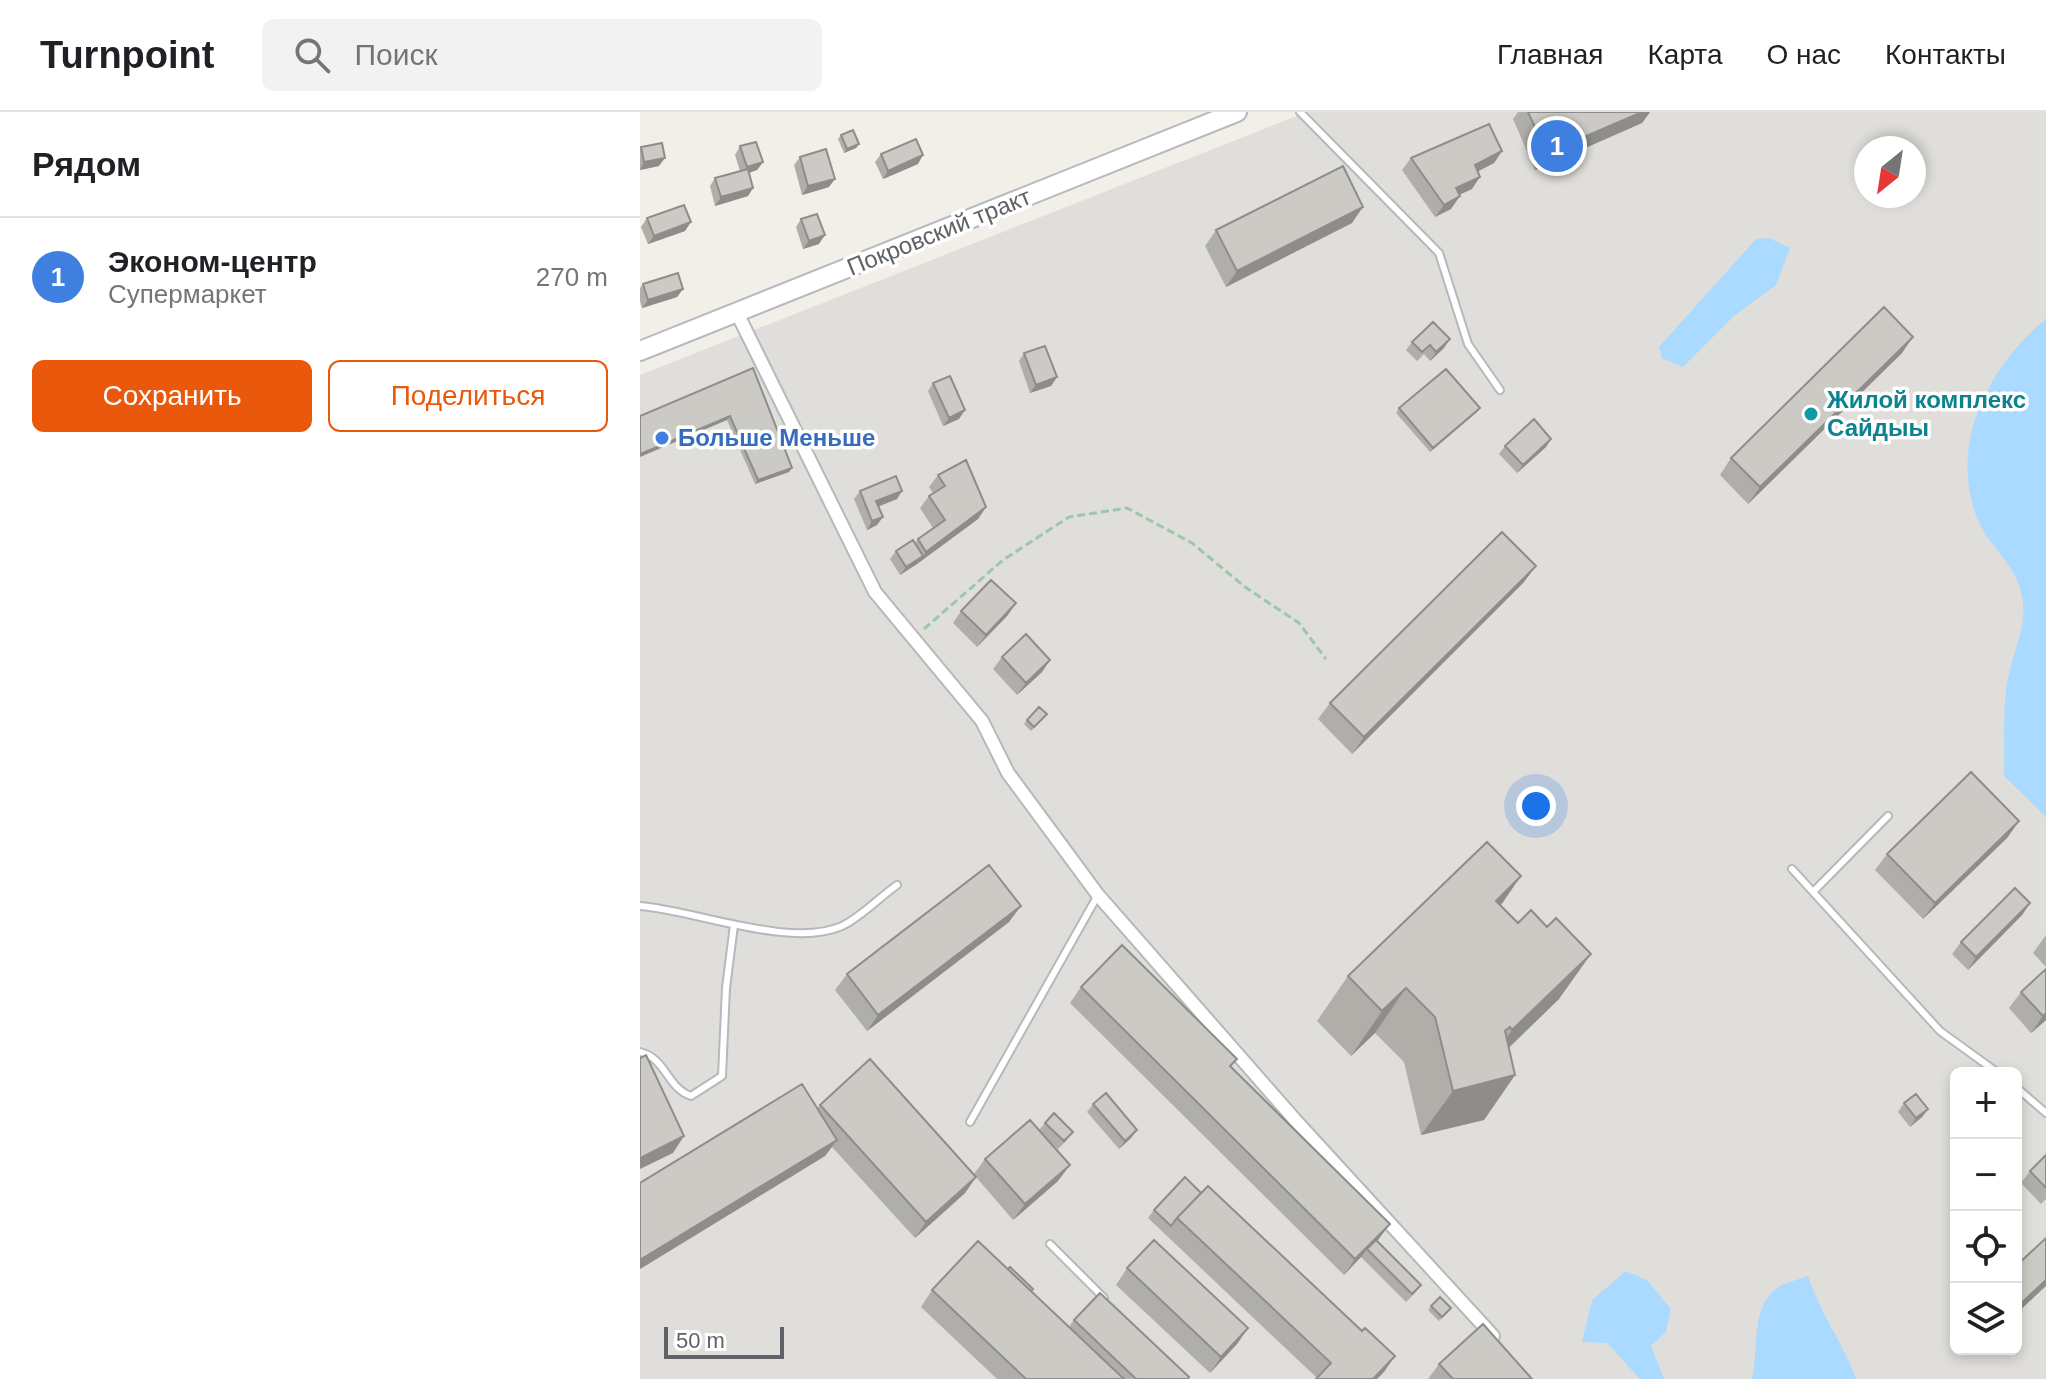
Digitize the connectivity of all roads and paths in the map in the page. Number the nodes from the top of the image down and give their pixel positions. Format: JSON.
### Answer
{"nodes":[{"id":1,"x":1237,"y":112,"type":"edge"},
{"id":2,"x":1300,"y":112,"type":"edge"},
{"id":3,"x":737,"y":313,"type":"junction"},
{"id":4,"x":640,"y":351,"type":"edge"},
{"id":5,"x":1500,"y":390,"type":"dead end"},
{"id":6,"x":912,"y":639,"type":"junction"},
{"id":7,"x":1326,"y":659,"type":"dead end"},
{"id":8,"x":1888,"y":816,"type":"dead end"},
{"id":9,"x":1792,"y":869,"type":"dead end"},
{"id":10,"x":897,"y":885,"type":"dead end"},
{"id":11,"x":1813,"y":892,"type":"junction"},
{"id":12,"x":1098,"y":895,"type":"junction"},
{"id":13,"x":640,"y":906,"type":"edge"},
{"id":14,"x":734,"y":925,"type":"junction"},
{"id":15,"x":640,"y":1041,"type":"edge"},
{"id":16,"x":641,"y":1052,"type":"edge"},
{"id":17,"x":1990,"y":1067,"type":"edge"},
{"id":18,"x":2022,"y":1092,"type":"edge"},
{"id":19,"x":2046,"y":1113,"type":"edge"},
{"id":20,"x":970,"y":1122,"type":"dead end"},
{"id":21,"x":1050,"y":1244,"type":"dead end"},
{"id":22,"x":1116,"y":1310,"type":"edge"},
{"id":23,"x":1499,"y":1344,"type":"edge"}],
"edges":[{"from":1,"to":3,"type":"main road","name":"Покровский тракт"},
{"from":2,"to":5,"type":"lane"},
{"from":3,"to":4,"type":"main road","name":"Покровский тракт"},
{"from":3,"to":6,"type":"street"},
{"from":6,"to":7,"type":"path"},
{"from":6,"to":12,"type":"street"},
{"from":8,"to":11,"type":"lane"},
{"from":9,"to":11,"type":"lane"},
{"from":10,"to":14,"type":"lane"},
{"from":11,"to":17,"type":"lane"},
{"from":12,"to":20,"type":"lane"},
{"from":12,"to":23,"type":"street"},
{"from":13,"to":14,"type":"lane"},
{"from":14,"to":16,"type":"lane"},
{"from":15,"to":16,"type":"lane"},
{"from":18,"to":19,"type":"lane"},
{"from":21,"to":22,"type":"lane"}]}
